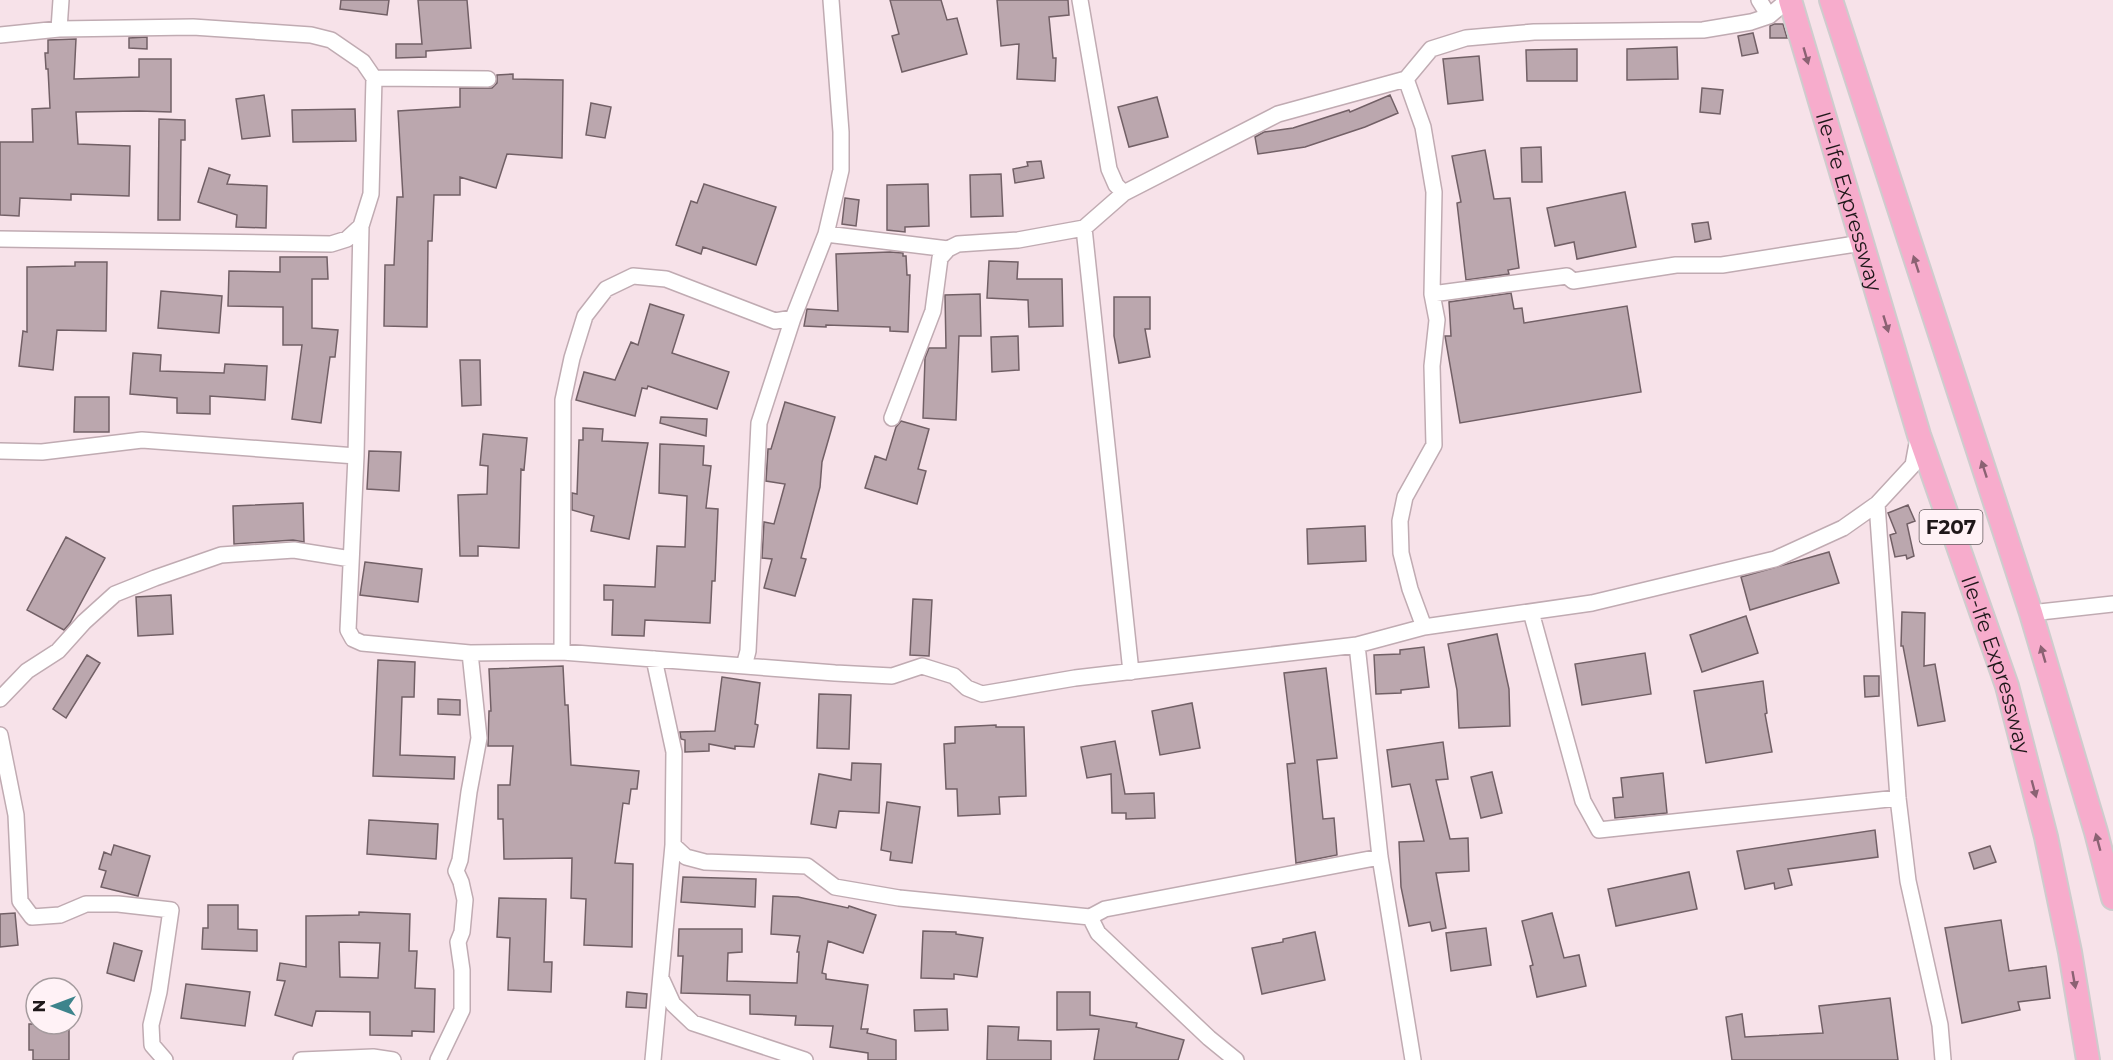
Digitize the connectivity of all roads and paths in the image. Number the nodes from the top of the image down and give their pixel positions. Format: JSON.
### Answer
{"nodes":[{"id":1,"x":61,"y":0,"type":"edge"},
{"id":2,"x":831,"y":0,"type":"edge"},
{"id":3,"x":1080,"y":0,"type":"edge"},
{"id":4,"x":1759,"y":0,"type":"edge"},
{"id":5,"x":1789,"y":0,"type":"edge"},
{"id":6,"x":1831,"y":0,"type":"edge"},
{"id":7,"x":1769,"y":16,"type":"junction"},
{"id":8,"x":59,"y":29,"type":"junction"},
{"id":9,"x":0,"y":34,"type":"edge"},
{"id":10,"x":374,"y":78,"type":"junction"},
{"id":11,"x":488,"y":79,"type":"dead end"},
{"id":12,"x":1406,"y":79,"type":"junction"},
{"id":13,"x":1124,"y":193,"type":"junction"},
{"id":14,"x":361,"y":226,"type":"junction"},
{"id":15,"x":1084,"y":228,"type":"junction"},
{"id":16,"x":826,"y":234,"type":"junction"},
{"id":17,"x":0,"y":239,"type":"edge"},
{"id":18,"x":1862,"y":243,"type":"junction"},
{"id":19,"x":948,"y":249,"type":"junction"},
{"id":20,"x":1432,"y":294,"type":"junction"},
{"id":21,"x":793,"y":318,"type":"junction"},
{"id":22,"x":892,"y":418,"type":"dead end"},
{"id":23,"x":1919,"y":435,"type":"junction"},
{"id":24,"x":0,"y":451,"type":"edge"},
{"id":25,"x":356,"y":456,"type":"junction"},
{"id":26,"x":1877,"y":504,"type":"junction"},
{"id":27,"x":351,"y":559,"type":"junction"},
{"id":28,"x":2113,"y":604,"type":"edge"},
{"id":29,"x":1531,"y":612,"type":"junction"},
{"id":30,"x":2031,"y":614,"type":"junction"},
{"id":31,"x":1424,"y":627,"type":"junction"},
{"id":32,"x":1357,"y":645,"type":"junction"},
{"id":33,"x":562,"y":652,"type":"junction"},
{"id":34,"x":470,"y":653,"type":"junction"},
{"id":35,"x":654,"y":659,"type":"junction"},
{"id":36,"x":744,"y":666,"type":"junction"},
{"id":37,"x":1131,"y":672,"type":"junction"},
{"id":38,"x":0,"y":699,"type":"edge"},
{"id":39,"x":0,"y":735,"type":"edge"},
{"id":40,"x":1898,"y":798,"type":"junction"},
{"id":41,"x":673,"y":845,"type":"junction"},
{"id":42,"x":1380,"y":857,"type":"junction"},
{"id":43,"x":2113,"y":898,"type":"edge"},
{"id":44,"x":1090,"y":917,"type":"junction"},
{"id":45,"x":660,"y":977,"type":"junction"},
{"id":46,"x":165,"y":1060,"type":"edge"},
{"id":47,"x":301,"y":1060,"type":"edge"},
{"id":48,"x":393,"y":1060,"type":"edge"},
{"id":49,"x":438,"y":1060,"type":"edge"},
{"id":50,"x":653,"y":1060,"type":"edge"},
{"id":51,"x":805,"y":1060,"type":"edge"},
{"id":52,"x":1236,"y":1060,"type":"edge"},
{"id":53,"x":1413,"y":1060,"type":"edge"},
{"id":54,"x":1943,"y":1060,"type":"edge"},
{"id":55,"x":2088,"y":1060,"type":"edge"}],
"edges":[{"from":1,"to":8,"type":"street"},
{"from":2,"to":16,"type":"street"},
{"from":3,"to":13,"type":"street"},
{"from":4,"to":7,"type":"street"},
{"from":5,"to":7,"type":"street"},
{"from":5,"to":18,"type":"main road","name":"Ile-Ife Expressway","number":"F207","one_way":true},
{"from":30,"to":6,"type":"main road","name":"Ile-Ife Expressway","number":"F207","one_way":true},
{"from":7,"to":12,"type":"street"},
{"from":8,"to":9,"type":"street"},
{"from":8,"to":10,"type":"street"},
{"from":10,"to":11,"type":"street"},
{"from":10,"to":14,"type":"street"},
{"from":12,"to":13,"type":"street"},
{"from":12,"to":20,"type":"street"},
{"from":13,"to":15,"type":"street"},
{"from":14,"to":17,"type":"street"},
{"from":14,"to":25,"type":"street"},
{"from":15,"to":19,"type":"street"},
{"from":15,"to":37,"type":"street"},
{"from":16,"to":19,"type":"street"},
{"from":16,"to":21,"type":"street"},
{"from":18,"to":20,"type":"street"},
{"from":18,"to":23,"type":"main road","name":"Ile-Ife Expressway","number":"F207","one_way":true},
{"from":19,"to":22,"type":"street"},
{"from":20,"to":31,"type":"street"},
{"from":21,"to":33,"type":"street"},
{"from":21,"to":36,"type":"street"},
{"from":23,"to":26,"type":"street"},
{"from":23,"to":55,"type":"main road","name":"Ile-Ife Expressway","number":"F207","one_way":true},
{"from":24,"to":25,"type":"street"},
{"from":25,"to":27,"type":"street"},
{"from":26,"to":29,"type":"street"},
{"from":26,"to":40,"type":"street"},
{"from":27,"to":34,"type":"street"},
{"from":27,"to":38,"type":"street"},
{"from":28,"to":30,"type":"street"},
{"from":29,"to":31,"type":"street"},
{"from":29,"to":40,"type":"street"},
{"from":43,"to":30,"type":"main road","name":"Ile-Ife Expressway","number":"F207","one_way":true},
{"from":31,"to":32,"type":"street"},
{"from":32,"to":37,"type":"street"},
{"from":32,"to":42,"type":"street"},
{"from":33,"to":34,"type":"street"},
{"from":33,"to":35,"type":"street"},
{"from":34,"to":49,"type":"street"},
{"from":35,"to":36,"type":"street"},
{"from":35,"to":41,"type":"street"},
{"from":36,"to":37,"type":"street"},
{"from":39,"to":46,"type":"street"},
{"from":40,"to":54,"type":"street"},
{"from":41,"to":44,"type":"street"},
{"from":41,"to":45,"type":"street"},
{"from":42,"to":44,"type":"street"},
{"from":42,"to":53,"type":"street"},
{"from":44,"to":52,"type":"street"},
{"from":45,"to":50,"type":"street"},
{"from":45,"to":51,"type":"street"},
{"from":47,"to":48,"type":"street"}]}
